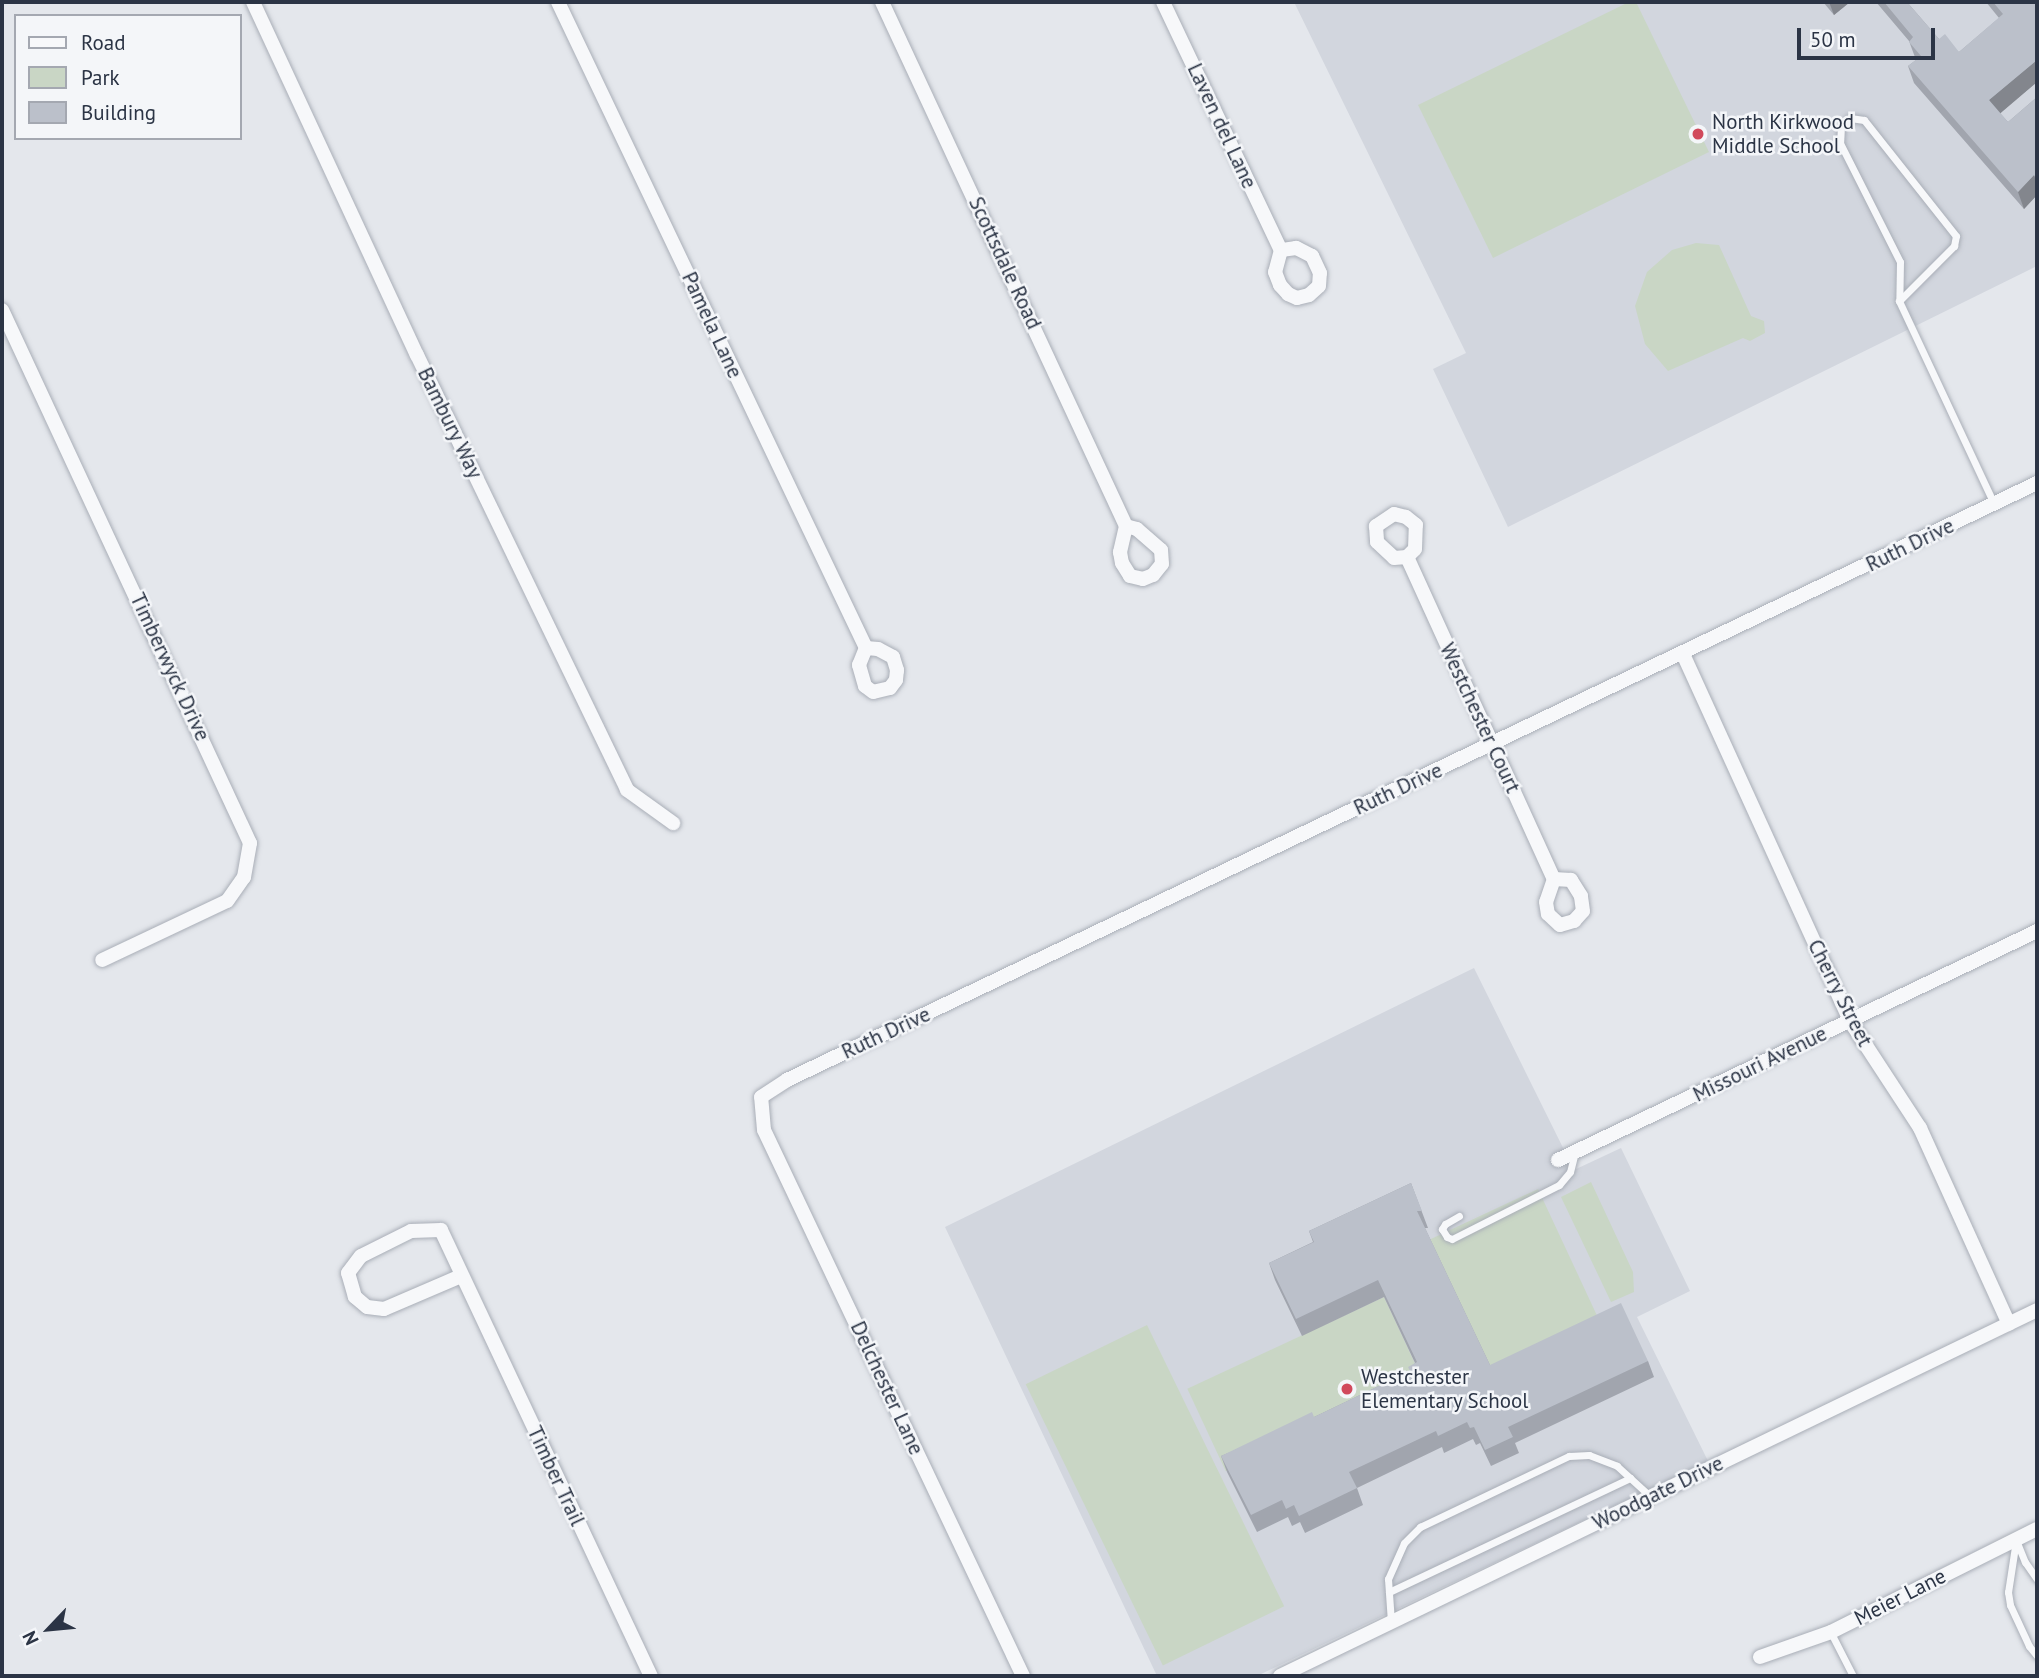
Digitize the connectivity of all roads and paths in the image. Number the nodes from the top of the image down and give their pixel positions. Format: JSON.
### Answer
{"nodes":[{"id":1,"x":253,"y":2,"type":"edge"},
{"id":2,"x":558,"y":2,"type":"edge"},
{"id":3,"x":882,"y":2,"type":"edge"},
{"id":4,"x":1163,"y":2,"type":"edge"},
{"id":5,"x":1280,"y":250,"type":"dead end"},
{"id":6,"x":1899,"y":300,"type":"junction"},
{"id":7,"x":2,"y":310,"type":"edge"},
{"id":8,"x":2037,"y":483,"type":"edge"},
{"id":9,"x":1994,"y":504,"type":"junction"},
{"id":10,"x":1126,"y":526,"type":"dead end"},
{"id":11,"x":1407,"y":557,"type":"dead end"},
{"id":12,"x":866,"y":648,"type":"dead end"},
{"id":13,"x":1683,"y":654,"type":"junction"},
{"id":14,"x":1491,"y":745,"type":"junction"},
{"id":15,"x":674,"y":823,"type":"dead end"},
{"id":16,"x":1554,"y":879,"type":"dead end"},
{"id":17,"x":2037,"y":931,"type":"edge"},
{"id":18,"x":102,"y":960,"type":"dead end"},
{"id":19,"x":1850,"y":1021,"type":"junction"},
{"id":20,"x":761,"y":1097,"type":"joint"},
{"id":21,"x":1576,"y":1152,"type":"junction"},
{"id":22,"x":1558,"y":1160,"type":"dead end"},
{"id":23,"x":1459,"y":1216,"type":"dead end"},
{"id":24,"x":461,"y":1276,"type":"junction"},
{"id":25,"x":2037,"y":1310,"type":"edge"},
{"id":26,"x":2009,"y":1324,"type":"junction"},
{"id":27,"x":1630,"y":1478,"type":"junction"},
{"id":28,"x":1651,"y":1497,"type":"junction"},
{"id":29,"x":2037,"y":1529,"type":"edge"},
{"id":30,"x":2016,"y":1540,"type":"junction"},
{"id":31,"x":2037,"y":1579,"type":"edge"},
{"id":32,"x":1389,"y":1592,"type":"junction"},
{"id":33,"x":1391,"y":1623,"type":"junction"},
{"id":34,"x":1831,"y":1632,"type":"junction"},
{"id":35,"x":2037,"y":1656,"type":"edge"},
{"id":36,"x":1760,"y":1657,"type":"dead end"},
{"id":37,"x":651,"y":1676,"type":"edge"},
{"id":38,"x":1023,"y":1676,"type":"edge"},
{"id":39,"x":1280,"y":1676,"type":"edge"},
{"id":40,"x":1853,"y":1676,"type":"edge"}],
"edges":[{"from":1,"to":15,"type":"street","name":"Bambury Way"},
{"from":2,"to":12,"type":"street","name":"Pamela Lane"},
{"from":3,"to":10,"type":"street","name":"Scottsdale Road"},
{"from":4,"to":5,"type":"street","name":"Laven del Lane"},
{"from":6,"to":6,"type":"lane"},
{"from":6,"to":9,"type":"lane"},
{"from":7,"to":18,"type":"street","name":"Timberwyck Drive"},
{"from":8,"to":9,"type":"street","name":"Ruth Drive"},
{"from":9,"to":13,"type":"street","name":"Ruth Drive"},
{"from":11,"to":14,"type":"street","name":"Westchester Court"},
{"from":13,"to":14,"type":"street","name":"Ruth Drive"},
{"from":13,"to":19,"type":"street","name":"Cherry Street"},
{"from":14,"to":16,"type":"street","name":"Westchester Court"},
{"from":14,"to":20,"type":"street","name":"Ruth Drive"},
{"from":17,"to":19,"type":"street","name":"Missouri Avenue"},
{"from":19,"to":21,"type":"street","name":"Missouri Avenue"},
{"from":19,"to":26,"type":"street","name":"Cherry Street"},
{"from":20,"to":38,"type":"street","name":"Delchester Lane"},
{"from":21,"to":22,"type":"street","name":"Missouri Avenue"},
{"from":21,"to":23,"type":"lane"},
{"from":24,"to":24,"type":"street","name":"Timber Trail"},
{"from":24,"to":37,"type":"street","name":"Timber Trail"},
{"from":25,"to":26,"type":"street","name":"Woodgate Drive"},
{"from":26,"to":28,"type":"street","name":"Woodgate Drive"},
{"from":27,"to":28,"type":"lane"},
{"from":27,"to":32,"type":"lane"},
{"from":27,"to":32,"type":"lane"},
{"from":28,"to":33,"type":"street","name":"Woodgate Drive"},
{"from":29,"to":30,"type":"street","name":"Meier Lane"},
{"from":30,"to":31,"type":"lane"},
{"from":30,"to":34,"type":"street","name":"Meier Lane"},
{"from":30,"to":35,"type":"lane"},
{"from":32,"to":33,"type":"lane"},
{"from":33,"to":39,"type":"street","name":"Woodgate Drive"},
{"from":34,"to":36,"type":"street","name":"Meier Lane"},
{"from":34,"to":40,"type":"lane"}]}
